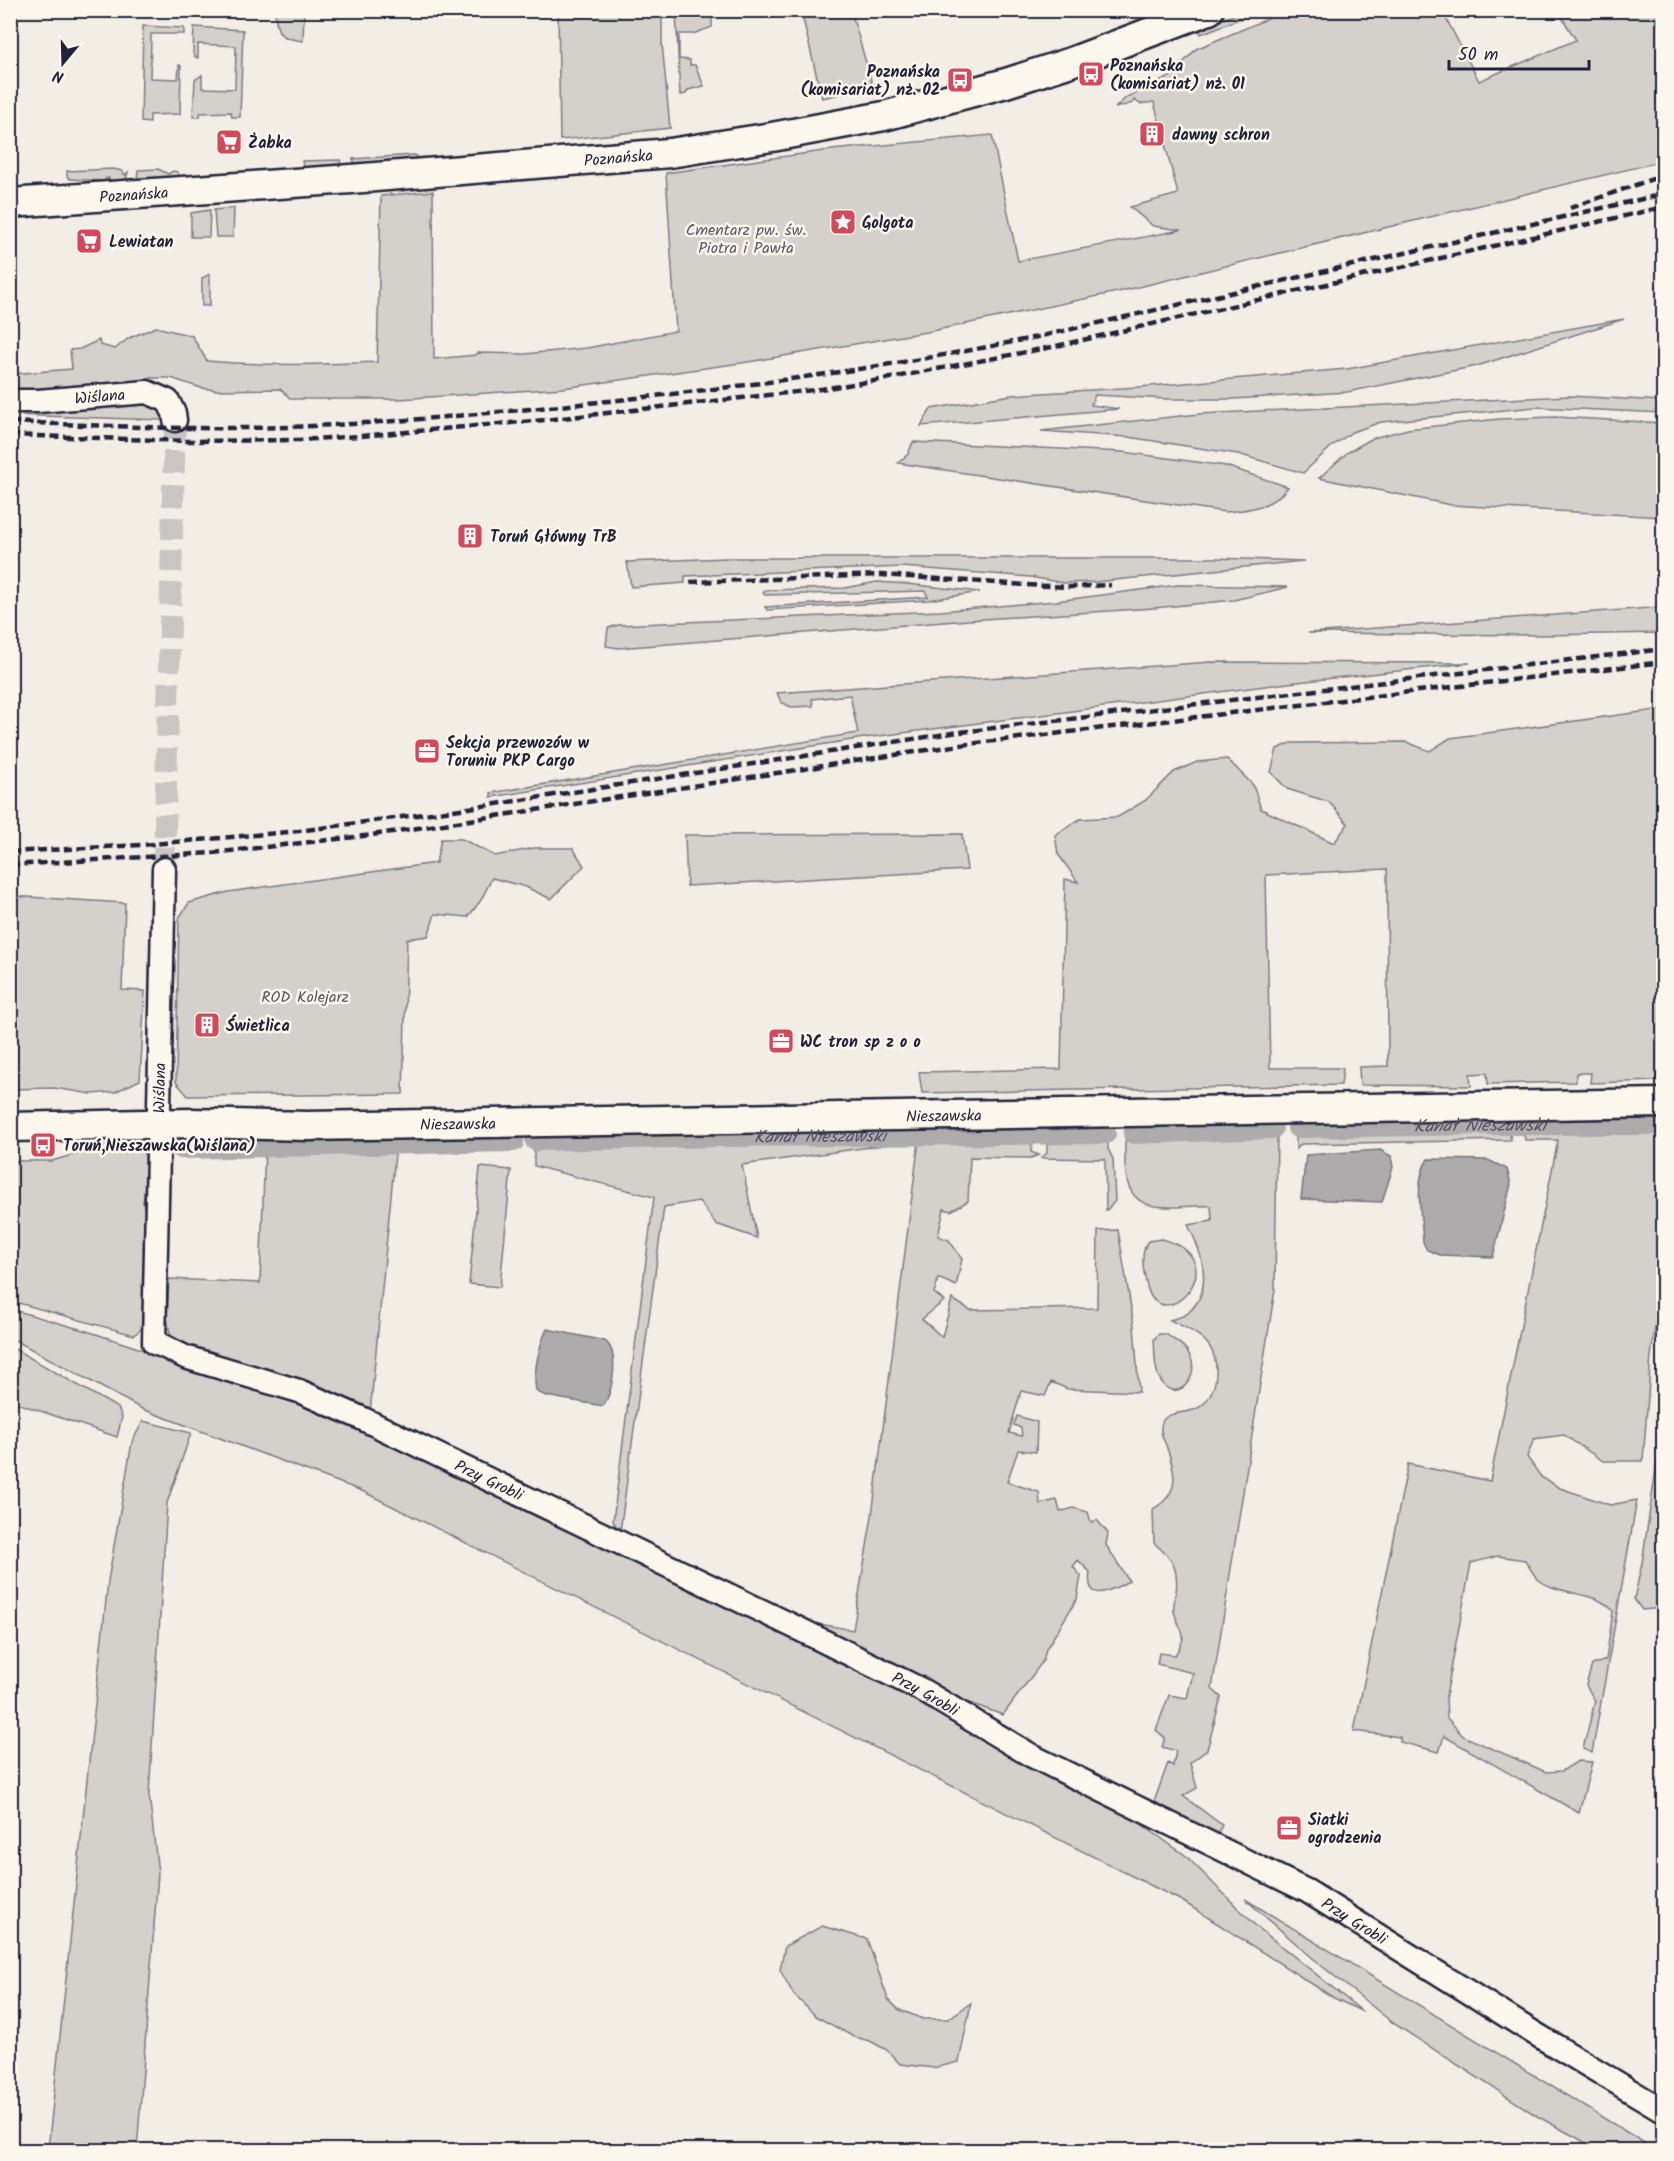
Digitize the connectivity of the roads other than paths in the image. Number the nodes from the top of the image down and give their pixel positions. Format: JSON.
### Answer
{"nodes":[{"id":1,"x":1209,"y":10,"type":"edge"},
{"id":2,"x":10,"y":203,"type":"edge"},
{"id":3,"x":10,"y":401,"type":"edge"},
{"id":4,"x":175,"y":420,"type":"tunnel mouth"},
{"id":5,"x":164,"y":869,"type":"tunnel mouth"},
{"id":6,"x":1664,"y":1103,"type":"edge"},
{"id":7,"x":159,"y":1124,"type":"junction"},
{"id":8,"x":10,"y":1127,"type":"edge"},
{"id":9,"x":154,"y":1343,"type":"joint"},
{"id":10,"x":1664,"y":2111,"type":"edge"}],
"edges":[{"from":1,"to":2,"type":"main road","name":"Poznańska"},
{"from":3,"to":4,"type":"street","name":"Wiślana"},
{"from":5,"to":7,"type":"street","name":"Wiślana"},
{"from":6,"to":7,"type":"main road","name":"Nieszawska"},
{"from":7,"to":8,"type":"main road","name":"Nieszawska"},
{"from":7,"to":9,"type":"street","name":"Wiślana"},
{"from":9,"to":10,"type":"street","name":"Przy Grobli"}]}
